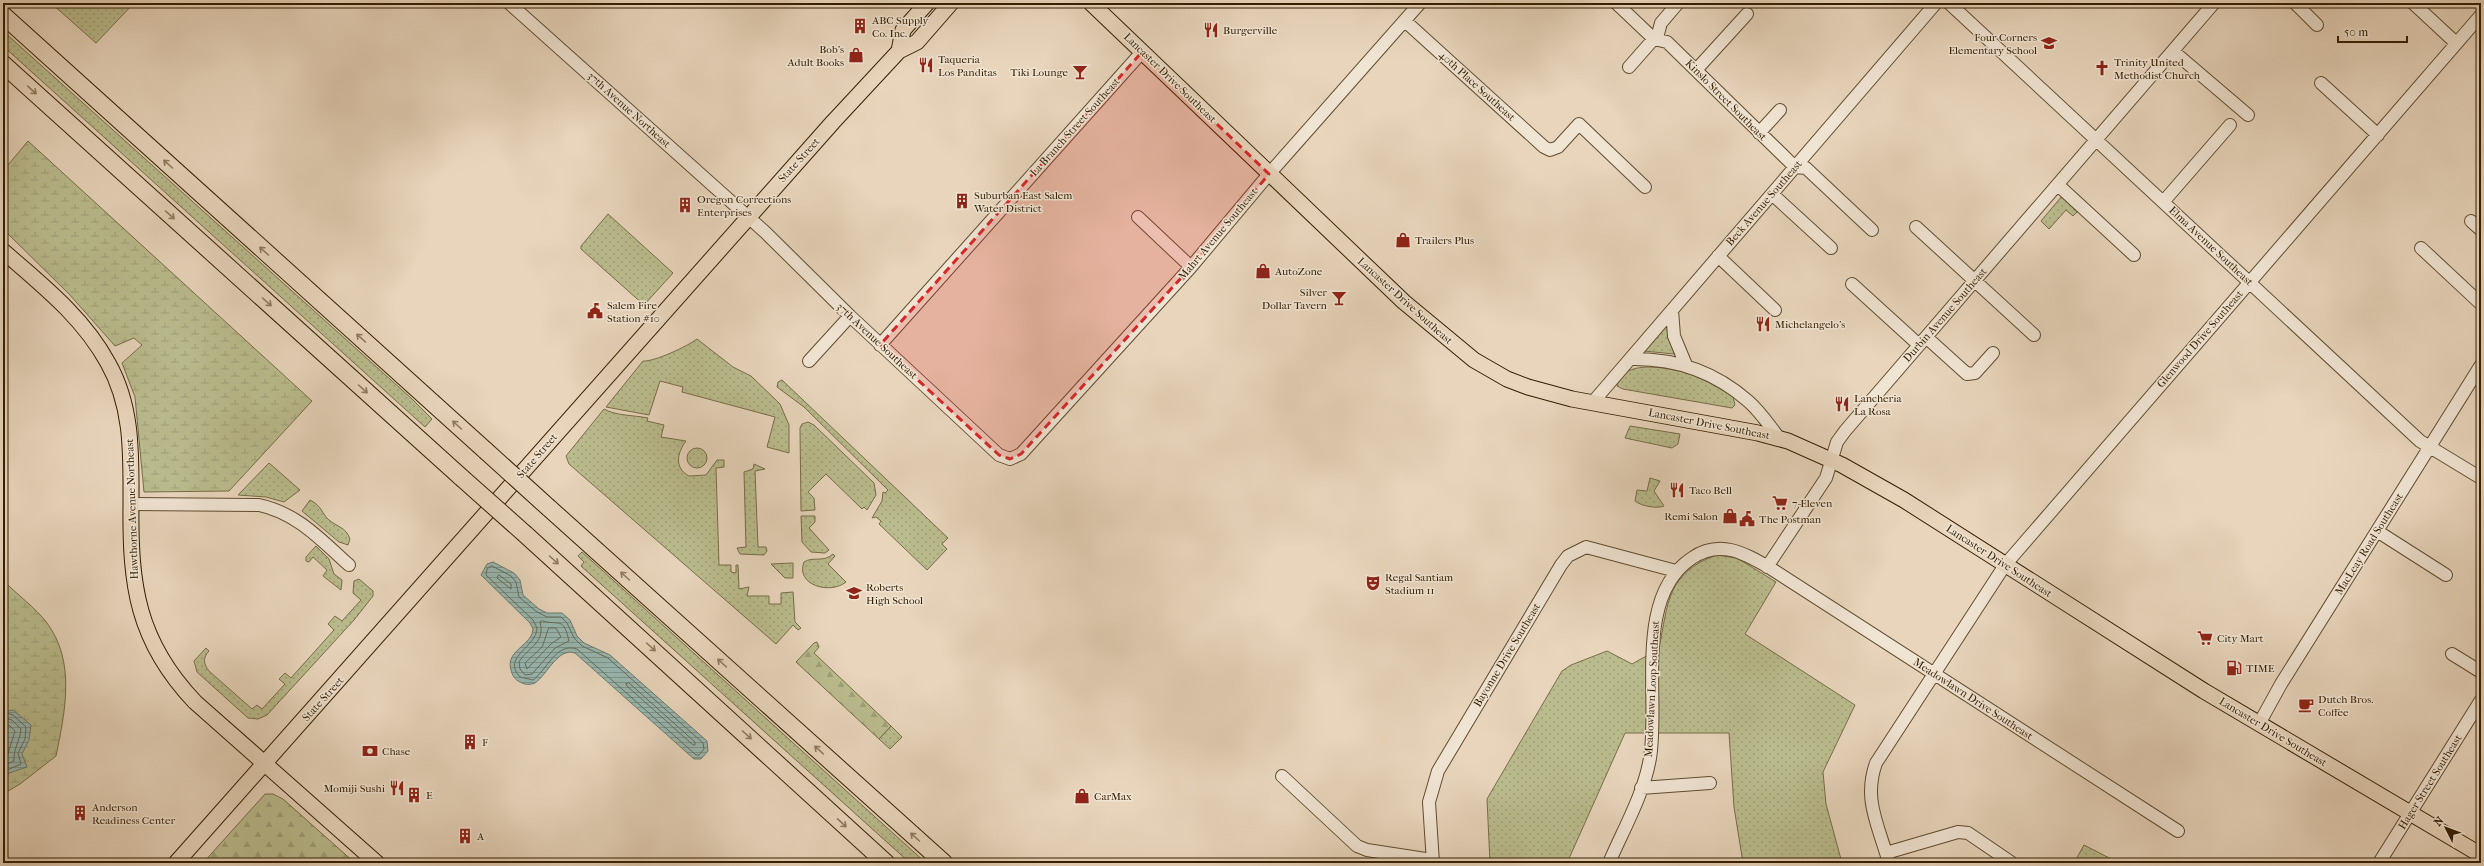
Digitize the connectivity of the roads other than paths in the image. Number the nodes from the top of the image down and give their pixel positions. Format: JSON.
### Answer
{"nodes":[{"id":1,"x":509,"y":3,"type":"edge"},
{"id":2,"x":927,"y":3,"type":"edge"},
{"id":3,"x":951,"y":3,"type":"edge"},
{"id":4,"x":1091,"y":3,"type":"edge"},
{"id":5,"x":1420,"y":3,"type":"edge"},
{"id":6,"x":1616,"y":3,"type":"edge"},
{"id":7,"x":1678,"y":3,"type":"edge"},
{"id":8,"x":1936,"y":3,"type":"edge"},
{"id":9,"x":1949,"y":3,"type":"edge"},
{"id":10,"x":2214,"y":3,"type":"edge"},
{"id":11,"x":2295,"y":3,"type":"edge"},
{"id":12,"x":2413,"y":3,"type":"edge"},
{"id":13,"x":1746,"y":14,"type":"dead end"},
{"id":14,"x":3,"y":15,"type":"edge"},
{"id":15,"x":2481,"y":15,"type":"edge"},
{"id":16,"x":1405,"y":21,"type":"junction"},
{"id":17,"x":2317,"y":25,"type":"dead end"},
{"id":18,"x":1654,"y":39,"type":"junction"},
{"id":19,"x":2456,"y":43,"type":"junction"},
{"id":20,"x":899,"y":50,"type":"junction"},
{"id":21,"x":2173,"y":51,"type":"junction"},
{"id":22,"x":1142,"y":52,"type":"junction"},
{"id":23,"x":3,"y":64,"type":"edge"},
{"id":24,"x":1629,"y":67,"type":"dead end"},
{"id":25,"x":1696,"y":70,"type":"junction"},
{"id":26,"x":2321,"y":83,"type":"dead end"},
{"id":27,"x":1780,"y":110,"type":"dead end"},
{"id":28,"x":2248,"y":115,"type":"dead end"},
{"id":29,"x":2230,"y":125,"type":"dead end"},
{"id":30,"x":1759,"y":133,"type":"junction"},
{"id":31,"x":2378,"y":135,"type":"junction"},
{"id":32,"x":2097,"y":140,"type":"junction"},
{"id":33,"x":1795,"y":167,"type":"junction"},
{"id":34,"x":1269,"y":174,"type":"junction"},
{"id":35,"x":2058,"y":185,"type":"junction"},
{"id":36,"x":1645,"y":187,"type":"dead end"},
{"id":37,"x":1772,"y":194,"type":"junction"},
{"id":38,"x":2164,"y":201,"type":"junction"},
{"id":39,"x":748,"y":217,"type":"junction"},
{"id":40,"x":1138,"y":217,"type":"dead end"},
{"id":41,"x":2471,"y":221,"type":"dead end"},
{"id":42,"x":1916,"y":227,"type":"dead end"},
{"id":43,"x":1872,"y":230,"type":"dead end"},
{"id":44,"x":2481,"y":230,"type":"edge"},
{"id":45,"x":1831,"y":248,"type":"dead end"},
{"id":46,"x":2421,"y":248,"type":"dead end"},
{"id":47,"x":3,"y":251,"type":"edge"},
{"id":48,"x":2134,"y":255,"type":"dead end"},
{"id":49,"x":1718,"y":256,"type":"junction"},
{"id":50,"x":1191,"y":267,"type":"junction"},
{"id":51,"x":1975,"y":281,"type":"junction"},
{"id":52,"x":2250,"y":281,"type":"junction"},
{"id":53,"x":1852,"y":284,"type":"dead end"},
{"id":54,"x":2481,"y":304,"type":"edge"},
{"id":55,"x":1672,"y":310,"type":"junction"},
{"id":56,"x":1775,"y":310,"type":"dead end"},
{"id":57,"x":850,"y":316,"type":"junction"},
{"id":58,"x":2034,"y":336,"type":"dead end"},
{"id":59,"x":1922,"y":341,"type":"junction"},
{"id":60,"x":880,"y":345,"type":"junction"},
{"id":61,"x":1993,"y":353,"type":"dead end"},
{"id":62,"x":1630,"y":359,"type":"junction"},
{"id":63,"x":809,"y":362,"type":"dead end"},
{"id":64,"x":1686,"y":365,"type":"junction"},
{"id":65,"x":2481,"y":365,"type":"edge"},
{"id":66,"x":1593,"y":402,"type":"junction"},
{"id":67,"x":1780,"y":439,"type":"junction"},
{"id":68,"x":2430,"y":448,"type":"junction"},
{"id":69,"x":1010,"y":459,"type":"joint"},
{"id":70,"x":1832,"y":460,"type":"junction"},
{"id":71,"x":2481,"y":478,"type":"edge"},
{"id":72,"x":131,"y":504,"type":"junction"},
{"id":73,"x":2377,"y":531,"type":"junction"},
{"id":74,"x":349,"y":565,"type":"dead end"},
{"id":75,"x":2005,"y":565,"type":"junction"},
{"id":76,"x":1767,"y":567,"type":"junction"},
{"id":77,"x":1676,"y":571,"type":"junction"},
{"id":78,"x":2446,"y":575,"type":"dead end"},
{"id":79,"x":2452,"y":654,"type":"dead end"},
{"id":80,"x":2481,"y":672,"type":"edge"},
{"id":81,"x":1933,"y":673,"type":"junction"},
{"id":82,"x":2481,"y":700,"type":"edge"},
{"id":83,"x":2259,"y":724,"type":"junction"},
{"id":84,"x":266,"y":763,"type":"junction"},
{"id":85,"x":1282,"y":776,"type":"dead end"},
{"id":86,"x":1710,"y":783,"type":"dead end"},
{"id":87,"x":1641,"y":788,"type":"junction"},
{"id":88,"x":2411,"y":814,"type":"junction"},
{"id":89,"x":2178,"y":831,"type":"dead end"},
{"id":90,"x":2481,"y":855,"type":"edge"},
{"id":91,"x":1888,"y":858,"type":"edge"},
{"id":92,"x":1433,"y":861,"type":"edge"},
{"id":93,"x":176,"y":863,"type":"edge"},
{"id":94,"x":377,"y":863,"type":"edge"},
{"id":95,"x":886,"y":863,"type":"edge"},
{"id":96,"x":944,"y":863,"type":"edge"},
{"id":97,"x":1609,"y":863,"type":"edge"},
{"id":98,"x":2012,"y":863,"type":"edge"},
{"id":99,"x":2379,"y":863,"type":"edge"}],
"edges":[{"from":1,"to":39,"type":"street","name":"37th Avenue Northeast"},
{"from":2,"to":20,"type":"main road"},
{"from":3,"to":20,"type":"main road","name":"State Street"},
{"from":4,"to":22,"type":"main road","name":"Lancaster Drive Southeast"},
{"from":5,"to":16,"type":"street","name":"Mahrt Avenue Southeast"},
{"from":6,"to":18,"type":"street"},
{"from":7,"to":18,"type":"street"},
{"from":8,"to":33,"type":"street","name":"Beck Avenue Southeast"},
{"from":9,"to":32,"type":"street","name":"Elma Avenue Southeast"},
{"from":10,"to":21,"type":"street","name":"Durbin Avenue Southeast"},
{"from":11,"to":17,"type":"street"},
{"from":12,"to":19,"type":"street"},
{"from":13,"to":25,"type":"street"},
{"from":96,"to":14,"type":"highway","one_way":true,"bridge":true},
{"from":15,"to":19,"type":"street","name":"Glenwood Drive Southeast"},
{"from":16,"to":34,"type":"street","name":"Mahrt Avenue Southeast"},
{"from":16,"to":36,"type":"street","name":"40th Place Southeast"},
{"from":18,"to":24,"type":"street"},
{"from":18,"to":25,"type":"street","name":"Kinslo Street Southeast"},
{"from":19,"to":31,"type":"street","name":"Glenwood Drive Southeast"},
{"from":20,"to":39,"type":"main road","name":"State Street"},
{"from":21,"to":28,"type":"street"},
{"from":21,"to":32,"type":"street","name":"Durbin Avenue Southeast"},
{"from":22,"to":34,"type":"main road","name":"Lancaster Drive Southeast"},
{"from":22,"to":60,"type":"street","name":"La Branch Street Southeast"},
{"from":23,"to":95,"type":"highway","one_way":true,"bridge":true},
{"from":25,"to":30,"type":"street","name":"Kinslo Street Southeast"},
{"from":26,"to":31,"type":"street"},
{"from":27,"to":30,"type":"street"},
{"from":29,"to":38,"type":"street"},
{"from":30,"to":33,"type":"street","name":"Kinslo Street Southeast"},
{"from":31,"to":52,"type":"street","name":"Glenwood Drive Southeast"},
{"from":32,"to":35,"type":"street","name":"Durbin Avenue Southeast"},
{"from":32,"to":38,"type":"street","name":"Elma Avenue Southeast"},
{"from":33,"to":37,"type":"street","name":"Beck Avenue Southeast"},
{"from":33,"to":43,"type":"street"},
{"from":34,"to":50,"type":"street","name":"Mahrt Avenue Southeast"},
{"from":34,"to":66,"type":"main road","name":"Lancaster Drive Southeast"},
{"from":35,"to":48,"type":"street"},
{"from":35,"to":51,"type":"street","name":"Durbin Avenue Southeast"},
{"from":37,"to":45,"type":"street"},
{"from":37,"to":49,"type":"street","name":"Beck Avenue Southeast"},
{"from":38,"to":52,"type":"street","name":"Elma Avenue Southeast"},
{"from":39,"to":57,"type":"street","name":"37th Avenue Southeast"},
{"from":39,"to":84,"type":"main road","name":"State Street"},
{"from":40,"to":50,"type":"street"},
{"from":41,"to":44,"type":"street"},
{"from":42,"to":51,"type":"street"},
{"from":46,"to":54,"type":"street"},
{"from":47,"to":72,"type":"main road","name":"Hawthorne Avenue Northeast"},
{"from":49,"to":55,"type":"street","name":"Beck Avenue Southeast"},
{"from":49,"to":56,"type":"street"},
{"from":50,"to":69,"type":"street","name":"Mahrt Avenue Southeast"},
{"from":51,"to":58,"type":"street"},
{"from":51,"to":59,"type":"street","name":"Durbin Avenue Southeast"},
{"from":52,"to":68,"type":"street","name":"Elma Avenue Southeast"},
{"from":52,"to":75,"type":"street","name":"Glenwood Drive Southeast"},
{"from":53,"to":59,"type":"street"},
{"from":55,"to":62,"type":"street","name":"Beck Avenue Southeast"},
{"from":55,"to":64,"type":"street"},
{"from":57,"to":60,"type":"street","name":"37th Avenue Southeast"},
{"from":57,"to":63,"type":"street"},
{"from":59,"to":61,"type":"street"},
{"from":59,"to":70,"type":"street","name":"Durbin Avenue Southeast"},
{"from":60,"to":69,"type":"street","name":"37th Avenue Southeast"},
{"from":62,"to":64,"type":"street"},
{"from":62,"to":66,"type":"street","name":"Beck Avenue Southeast"},
{"from":64,"to":67,"type":"street"},
{"from":65,"to":68,"type":"street","name":"MacLeay Road Southeast"},
{"from":66,"to":67,"type":"main road","name":"Lancaster Drive Southeast"},
{"from":67,"to":70,"type":"main road","name":"Lancaster Drive Southeast"},
{"from":68,"to":71,"type":"street","name":"Elma Avenue Southeast"},
{"from":68,"to":73,"type":"street","name":"MacLeay Road Southeast"},
{"from":70,"to":75,"type":"main road","name":"Lancaster Drive Southeast"},
{"from":70,"to":76,"type":"street","name":"Durbin Avenue Southeast"},
{"from":72,"to":74,"type":"street"},
{"from":72,"to":84,"type":"main road","name":"Hawthorne Avenue Northeast"},
{"from":73,"to":78,"type":"street"},
{"from":73,"to":83,"type":"street","name":"MacLeay Road Southeast"},
{"from":75,"to":81,"type":"street","name":"Glenwood Drive Southeast"},
{"from":75,"to":83,"type":"main road","name":"Lancaster Drive Southeast"},
{"from":76,"to":77,"type":"street"},
{"from":76,"to":81,"type":"street","name":"Meadowlawn Drive Southeast"},
{"from":77,"to":87,"type":"street","name":"Meadowlawn Loop Southeast"},
{"from":77,"to":92,"type":"street","name":"Bayonne Drive Southeast"},
{"from":79,"to":80,"type":"street"},
{"from":81,"to":89,"type":"street","name":"Meadowlawn Drive Southeast"},
{"from":81,"to":91,"type":"street","name":"Glenwood Drive Southeast"},
{"from":82,"to":88,"type":"street","name":"Hager Street Southeast"},
{"from":83,"to":88,"type":"main road","name":"Lancaster Drive Southeast"},
{"from":84,"to":93,"type":"main road","name":"State Street"},
{"from":84,"to":94,"type":"main road","name":"Hawthorne Avenue Northeast"},
{"from":85,"to":92,"type":"street"},
{"from":86,"to":87,"type":"street"},
{"from":87,"to":97,"type":"street","name":"Meadowlawn Loop Southeast"},
{"from":88,"to":90,"type":"main road","name":"Lancaster Drive Southeast"},
{"from":88,"to":99,"type":"street","name":"Hager Street Southeast"},
{"from":91,"to":98,"type":"street"}]}
